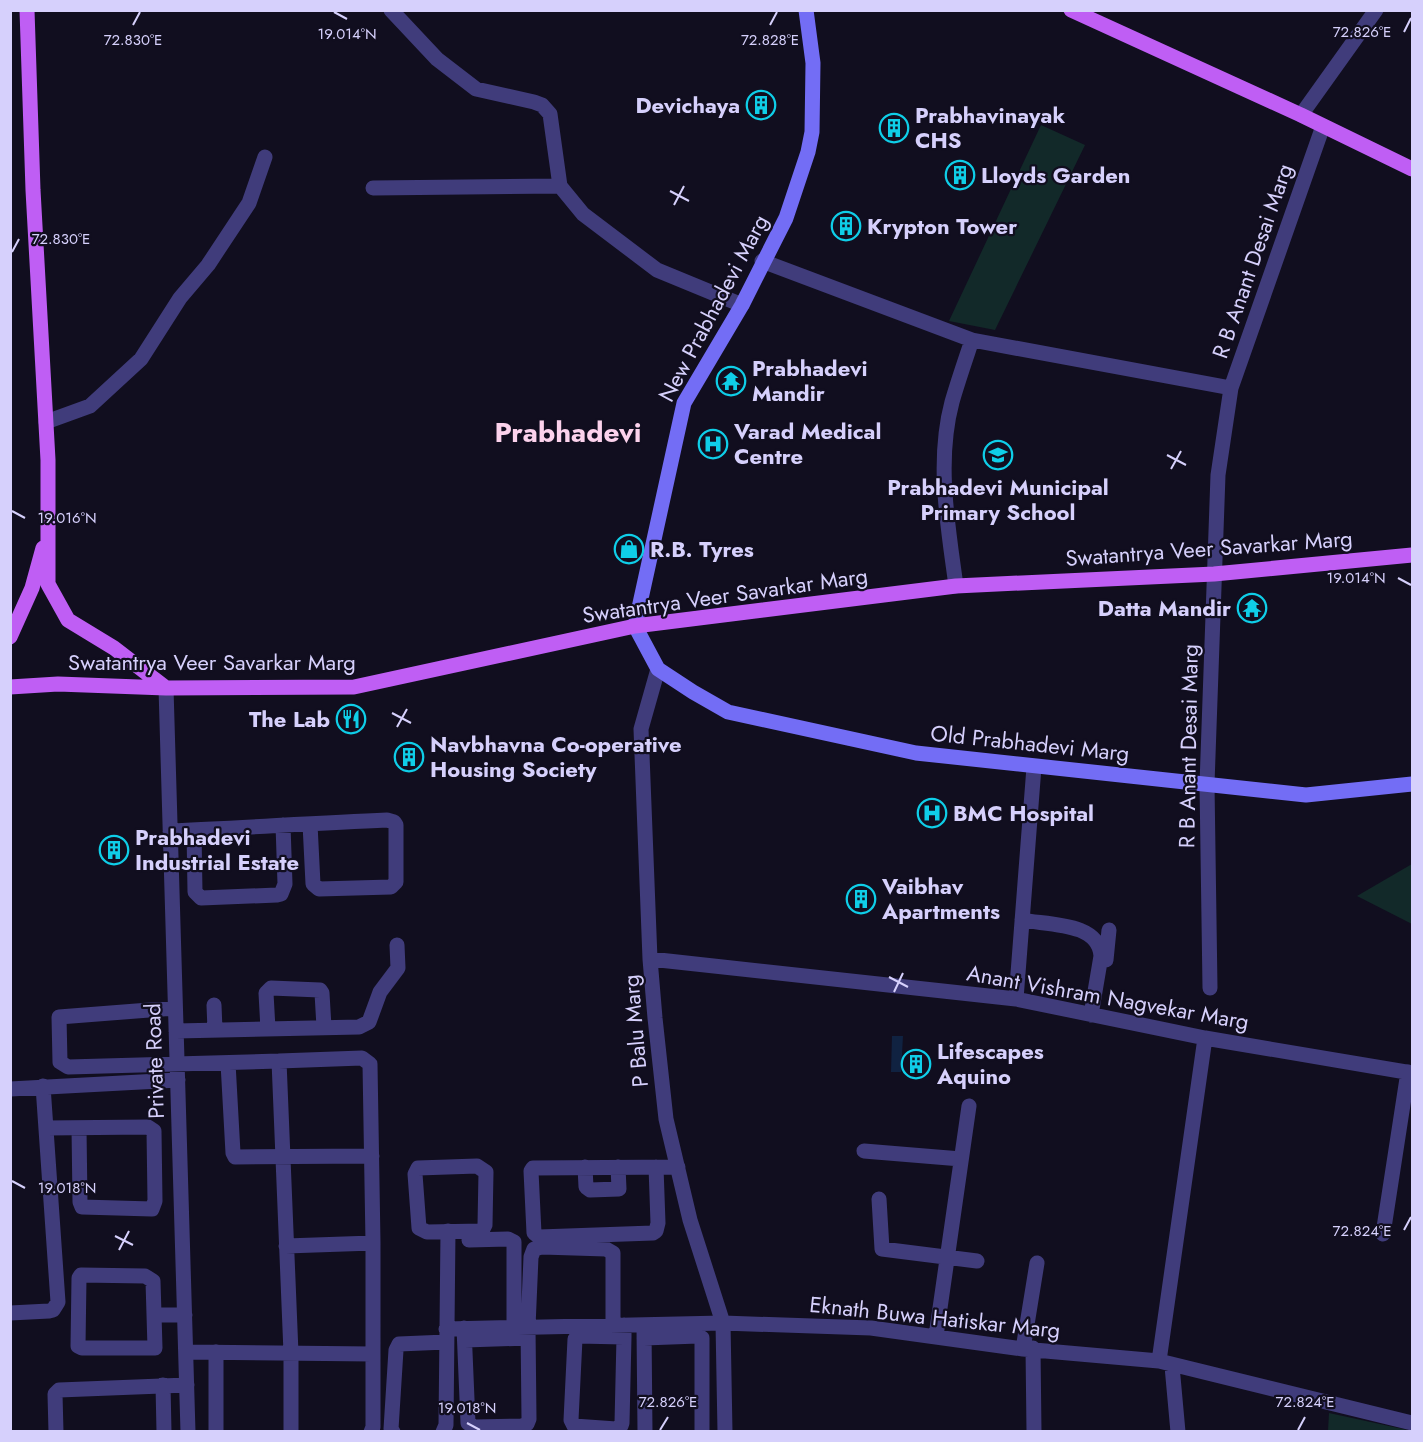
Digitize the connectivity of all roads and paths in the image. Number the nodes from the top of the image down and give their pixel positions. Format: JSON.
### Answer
{"nodes":[{"id":1,"x":27,"y":10,"type":"edge"},
{"id":2,"x":392,"y":10,"type":"edge"},
{"id":3,"x":806,"y":10,"type":"edge"},
{"id":4,"x":1071,"y":10,"type":"edge"},
{"id":5,"x":1376,"y":10,"type":"edge"},
{"id":6,"x":1301,"y":115,"type":"junction"},
{"id":7,"x":1323,"y":126,"type":"junction"},
{"id":8,"x":265,"y":157,"type":"dead end"},
{"id":9,"x":1413,"y":169,"type":"edge"},
{"id":10,"x":560,"y":186,"type":"junction"},
{"id":11,"x":373,"y":188,"type":"dead end"},
{"id":12,"x":762,"y":261,"type":"junction"},
{"id":13,"x":742,"y":305,"type":"junction"},
{"id":14,"x":972,"y":340,"type":"junction"},
{"id":15,"x":1231,"y":388,"type":"junction"},
{"id":16,"x":46,"y":422,"type":"junction"},
{"id":17,"x":49,"y":528,"type":"junction"},
{"id":18,"x":1413,"y":555,"type":"edge"},
{"id":19,"x":1214,"y":574,"type":"junction"},
{"id":20,"x":956,"y":586,"type":"junction"},
{"id":21,"x":635,"y":626,"type":"junction"},
{"id":22,"x":10,"y":637,"type":"edge"},
{"id":23,"x":658,"y":669,"type":"junction"},
{"id":24,"x":10,"y":687,"type":"edge"},
{"id":25,"x":166,"y":688,"type":"junction"},
{"id":26,"x":1034,"y":767,"type":"junction"},
{"id":27,"x":1207,"y":784,"type":"junction"},
{"id":28,"x":1413,"y":784,"type":"edge"},
{"id":29,"x":310,"y":824,"type":"junction"},
{"id":30,"x":283,"y":825,"type":"junction"},
{"id":31,"x":194,"y":830,"type":"junction"},
{"id":32,"x":170,"y":831,"type":"junction"},
{"id":33,"x":1022,"y":920,"type":"junction"},
{"id":34,"x":1109,"y":930,"type":"dead end"},
{"id":35,"x":397,"y":945,"type":"dead end"},
{"id":36,"x":650,"y":959,"type":"junction"},
{"id":37,"x":1210,"y":988,"type":"dead end"},
{"id":38,"x":1016,"y":999,"type":"junction"},
{"id":39,"x":214,"y":1005,"type":"dead end"},
{"id":40,"x":175,"y":1008,"type":"junction"},
{"id":41,"x":1096,"y":1016,"type":"junction"},
{"id":42,"x":324,"y":1028,"type":"junction"},
{"id":43,"x":267,"y":1029,"type":"junction"},
{"id":44,"x":215,"y":1030,"type":"junction"},
{"id":45,"x":176,"y":1031,"type":"junction"},
{"id":46,"x":1205,"y":1038,"type":"junction"},
{"id":47,"x":279,"y":1061,"type":"junction"},
{"id":48,"x":177,"y":1063,"type":"junction"},
{"id":49,"x":228,"y":1063,"type":"junction"},
{"id":50,"x":1410,"y":1073,"type":"edge"},
{"id":51,"x":178,"y":1080,"type":"junction"},
{"id":52,"x":43,"y":1086,"type":"junction"},
{"id":53,"x":10,"y":1089,"type":"edge"},
{"id":54,"x":969,"y":1106,"type":"dead end"},
{"id":55,"x":46,"y":1128,"type":"junction"},
{"id":56,"x":79,"y":1128,"type":"junction"},
{"id":57,"x":864,"y":1151,"type":"dead end"},
{"id":58,"x":372,"y":1156,"type":"junction"},
{"id":59,"x":282,"y":1157,"type":"junction"},
{"id":60,"x":962,"y":1159,"type":"junction"},
{"id":61,"x":585,"y":1167,"type":"junction"},
{"id":62,"x":618,"y":1167,"type":"junction"},
{"id":63,"x":656,"y":1167,"type":"junction"},
{"id":64,"x":678,"y":1167,"type":"junction"},
{"id":65,"x":879,"y":1199,"type":"dead end"},
{"id":66,"x":1383,"y":1234,"type":"dead end"},
{"id":67,"x":448,"y":1236,"type":"junction"},
{"id":68,"x":373,"y":1243,"type":"junction"},
{"id":69,"x":286,"y":1246,"type":"junction"},
{"id":70,"x":947,"y":1259,"type":"junction"},
{"id":71,"x":977,"y":1261,"type":"dead end"},
{"id":72,"x":1036,"y":1263,"type":"dead end"},
{"id":73,"x":10,"y":1313,"type":"edge"},
{"id":74,"x":154,"y":1315,"type":"junction"},
{"id":75,"x":185,"y":1315,"type":"junction"},
{"id":76,"x":723,"y":1323,"type":"junction"},
{"id":77,"x":621,"y":1329,"type":"junction"},
{"id":78,"x":523,"y":1331,"type":"junction"},
{"id":79,"x":644,"y":1331,"type":"junction"},
{"id":80,"x":465,"y":1334,"type":"junction"},
{"id":81,"x":446,"y":1335,"type":"junction"},
{"id":82,"x":936,"y":1336,"type":"junction"},
{"id":83,"x":1028,"y":1348,"type":"junction"},
{"id":84,"x":186,"y":1352,"type":"junction"},
{"id":85,"x":216,"y":1353,"type":"junction"},
{"id":86,"x":291,"y":1353,"type":"junction"},
{"id":87,"x":372,"y":1354,"type":"junction"},
{"id":88,"x":1166,"y":1364,"type":"junction"},
{"id":89,"x":187,"y":1385,"type":"junction"},
{"id":90,"x":163,"y":1386,"type":"junction"},
{"id":91,"x":1413,"y":1423,"type":"edge"},
{"id":92,"x":56,"y":1431,"type":"edge"},
{"id":93,"x":164,"y":1431,"type":"edge"},
{"id":94,"x":188,"y":1431,"type":"edge"},
{"id":95,"x":216,"y":1431,"type":"edge"},
{"id":96,"x":291,"y":1431,"type":"edge"},
{"id":97,"x":370,"y":1431,"type":"edge"},
{"id":98,"x":393,"y":1431,"type":"edge"},
{"id":99,"x":443,"y":1431,"type":"edge"},
{"id":100,"x":645,"y":1431,"type":"edge"},
{"id":101,"x":702,"y":1431,"type":"edge"},
{"id":102,"x":725,"y":1431,"type":"edge"},
{"id":103,"x":1034,"y":1431,"type":"edge"},
{"id":104,"x":1178,"y":1431,"type":"edge"}],
"edges":[{"from":1,"to":16,"type":"main road"},
{"from":2,"to":10,"type":"street"},
{"from":3,"to":12,"type":"street","name":"New Prabhadevi Marg"},
{"from":4,"to":6,"type":"main road"},
{"from":5,"to":6,"type":"street"},
{"from":6,"to":7,"type":"main road"},
{"from":7,"to":9,"type":"main road"},
{"from":7,"to":15,"type":"street","name":"R B Anant Desai Marg"},
{"from":8,"to":16,"type":"street"},
{"from":10,"to":11,"type":"street"},
{"from":10,"to":13,"type":"street"},
{"from":12,"to":13,"type":"street","name":"New Prabhadevi Marg"},
{"from":12,"to":14,"type":"street"},
{"from":13,"to":21,"type":"street","name":"New Prabhadevi Marg"},
{"from":14,"to":15,"type":"street"},
{"from":14,"to":20,"type":"street"},
{"from":15,"to":19,"type":"street","name":"R B Anant Desai Marg"},
{"from":16,"to":17,"type":"main road"},
{"from":17,"to":22,"type":"main road"},
{"from":17,"to":25,"type":"main road"},
{"from":18,"to":19,"type":"main road","name":"Swatantrya Veer Savarkar Marg"},
{"from":19,"to":20,"type":"main road","name":"Swatantrya Veer Savarkar Marg"},
{"from":19,"to":27,"type":"street","name":"R B Anant Desai Marg"},
{"from":20,"to":21,"type":"main road","name":"Swatantrya Veer Savarkar Marg"},
{"from":21,"to":23,"type":"street"},
{"from":21,"to":25,"type":"main road","name":"Swatantrya Veer Savarkar Marg"},
{"from":23,"to":26,"type":"street","name":"Old Prabhadevi Marg"},
{"from":23,"to":36,"type":"street","name":"P Balu Marg"},
{"from":24,"to":25,"type":"main road","name":"Swatantrya Veer Savarkar Marg"},
{"from":25,"to":32,"type":"street","name":"Private Road"},
{"from":26,"to":27,"type":"street","name":"Old Prabhadevi Marg"},
{"from":26,"to":33,"type":"street"},
{"from":27,"to":28,"type":"street","name":"Old Prabhadevi Marg"},
{"from":27,"to":37,"type":"street","name":"R B Anant Desai Marg"},
{"from":29,"to":29,"type":"street"},
{"from":29,"to":30,"type":"street"},
{"from":30,"to":31,"type":"street"},
{"from":30,"to":31,"type":"street"},
{"from":31,"to":32,"type":"street"},
{"from":32,"to":40,"type":"street","name":"Private Road"},
{"from":33,"to":38,"type":"street"},
{"from":33,"to":41,"type":"street"},
{"from":34,"to":41,"type":"street"},
{"from":35,"to":42,"type":"street"},
{"from":36,"to":38,"type":"street","name":"Anant Vishram Nagvekar Marg"},
{"from":36,"to":64,"type":"street","name":"P Balu Marg"},
{"from":38,"to":41,"type":"street","name":"Anant Vishram Nagvekar Marg"},
{"from":39,"to":44,"type":"street"},
{"from":40,"to":45,"type":"street","name":"Private Road"},
{"from":40,"to":48,"type":"street"},
{"from":41,"to":46,"type":"street","name":"Anant Vishram Nagvekar Marg"},
{"from":42,"to":43,"type":"street"},
{"from":42,"to":43,"type":"street"},
{"from":43,"to":44,"type":"street"},
{"from":44,"to":45,"type":"street"},
{"from":45,"to":48,"type":"street","name":"Private Road"},
{"from":46,"to":50,"type":"street","name":"Anant Vishram Nagvekar Marg"},
{"from":46,"to":88,"type":"street"},
{"from":47,"to":49,"type":"street"},
{"from":47,"to":58,"type":"street"},
{"from":47,"to":59,"type":"street"},
{"from":48,"to":49,"type":"street"},
{"from":48,"to":51,"type":"street","name":"Private Road"},
{"from":49,"to":59,"type":"street"},
{"from":50,"to":66,"type":"street"},
{"from":51,"to":52,"type":"street"},
{"from":51,"to":75,"type":"street","name":"Private Road"},
{"from":52,"to":53,"type":"street"},
{"from":52,"to":55,"type":"street"},
{"from":54,"to":60,"type":"street"},
{"from":55,"to":56,"type":"street"},
{"from":55,"to":73,"type":"street"},
{"from":56,"to":56,"type":"street"},
{"from":57,"to":60,"type":"street"},
{"from":58,"to":59,"type":"street"},
{"from":58,"to":68,"type":"street"},
{"from":59,"to":69,"type":"street"},
{"from":60,"to":70,"type":"street"},
{"from":61,"to":62,"type":"street"},
{"from":61,"to":62,"type":"street"},
{"from":61,"to":63,"type":"street"},
{"from":62,"to":63,"type":"street"},
{"from":63,"to":64,"type":"street"},
{"from":64,"to":76,"type":"street","name":"P Balu Marg"},
{"from":65,"to":70,"type":"street"},
{"from":67,"to":67,"type":"street"},
{"from":67,"to":78,"type":"street"},
{"from":67,"to":81,"type":"street"},
{"from":68,"to":69,"type":"street"},
{"from":68,"to":87,"type":"street"},
{"from":69,"to":86,"type":"street"},
{"from":70,"to":71,"type":"street"},
{"from":70,"to":82,"type":"street"},
{"from":72,"to":83,"type":"street"},
{"from":74,"to":74,"type":"street"},
{"from":74,"to":75,"type":"street"},
{"from":75,"to":84,"type":"street","name":"Private Road"},
{"from":76,"to":79,"type":"street","name":"Eknath Buwa Hatiskar Marg"},
{"from":76,"to":82,"type":"street","name":"Eknath Buwa Hatiskar Marg"},
{"from":76,"to":102,"type":"street","name":"P Balu Marg"},
{"from":77,"to":77,"type":"street"},
{"from":77,"to":78,"type":"street","name":"Eknath Buwa Hatiskar Marg"},
{"from":77,"to":78,"type":"street"},
{"from":77,"to":79,"type":"street","name":"Eknath Buwa Hatiskar Marg"},
{"from":78,"to":80,"type":"street","name":"Eknath Buwa Hatiskar Marg"},
{"from":78,"to":80,"type":"street"},
{"from":79,"to":100,"type":"street"},
{"from":79,"to":101,"type":"street"},
{"from":80,"to":81,"type":"street","name":"Eknath Buwa Hatiskar Marg"},
{"from":81,"to":98,"type":"street","name":"Eknath Buwa Hatiskar Marg"},
{"from":81,"to":99,"type":"street"},
{"from":82,"to":83,"type":"street","name":"Eknath Buwa Hatiskar Marg"},
{"from":83,"to":88,"type":"street","name":"Eknath Buwa Hatiskar Marg"},
{"from":83,"to":103,"type":"street"},
{"from":84,"to":85,"type":"street"},
{"from":84,"to":89,"type":"street","name":"Private Road"},
{"from":85,"to":86,"type":"street"},
{"from":85,"to":95,"type":"street"},
{"from":86,"to":87,"type":"street"},
{"from":86,"to":96,"type":"street"},
{"from":87,"to":97,"type":"street"},
{"from":88,"to":91,"type":"street","name":"Eknath Buwa Hatiskar Marg"},
{"from":88,"to":104,"type":"street"},
{"from":89,"to":90,"type":"street"},
{"from":89,"to":94,"type":"street","name":"Private Road"},
{"from":90,"to":92,"type":"street"},
{"from":90,"to":93,"type":"street"}]}
